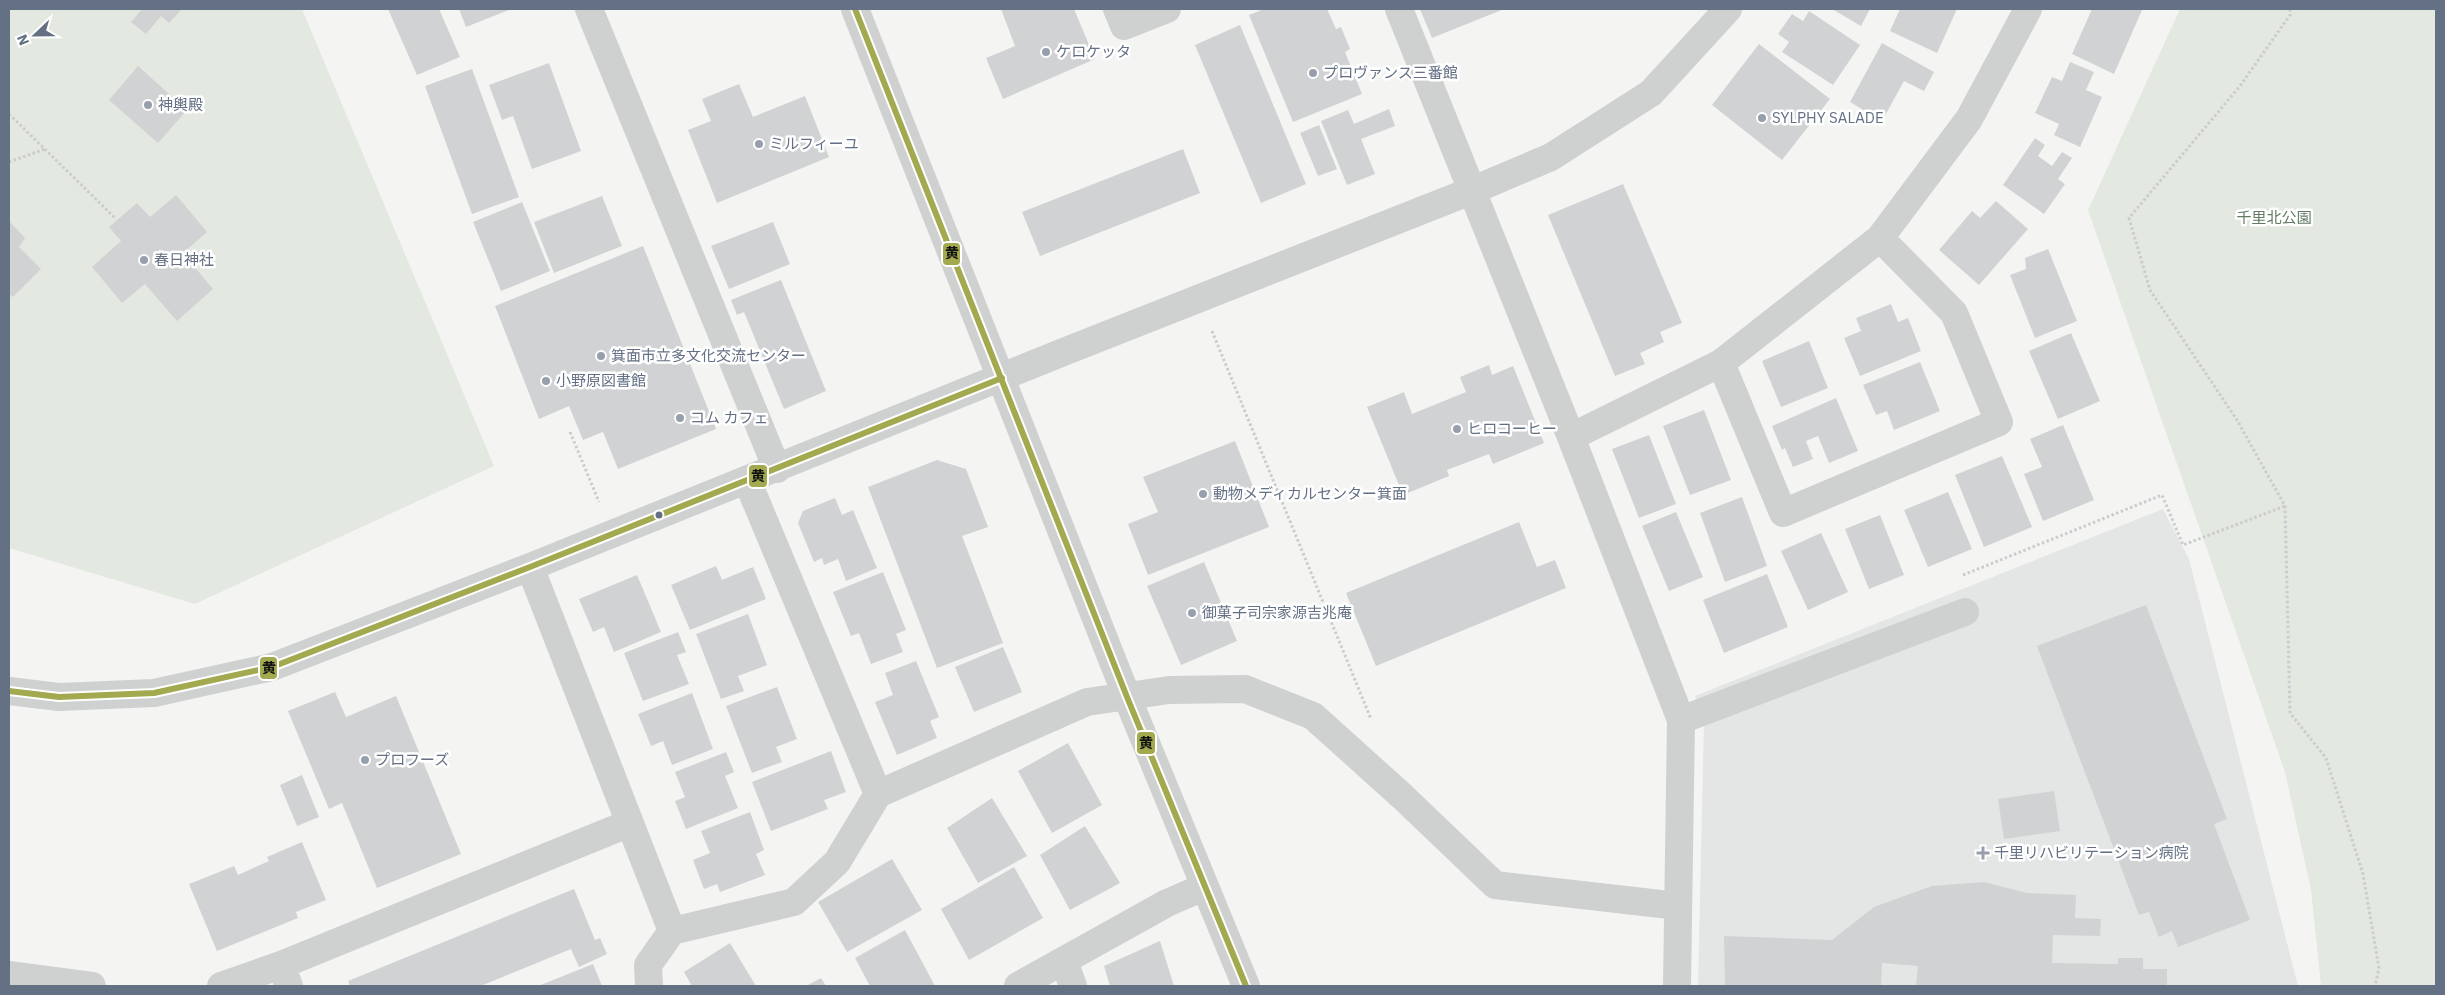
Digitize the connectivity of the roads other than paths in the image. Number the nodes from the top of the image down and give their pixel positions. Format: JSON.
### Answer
{"nodes":[{"id":1,"x":589,"y":9,"type":"edge"},
{"id":2,"x":855,"y":9,"type":"edge"},
{"id":3,"x":1117,"y":9,"type":"edge"},
{"id":4,"x":1167,"y":9,"type":"edge"},
{"id":5,"x":1399,"y":9,"type":"edge"},
{"id":6,"x":1728,"y":9,"type":"edge"},
{"id":7,"x":2028,"y":9,"type":"edge"},
{"id":8,"x":1471,"y":191,"type":"junction"},
{"id":9,"x":1880,"y":238,"type":"junction"},
{"id":10,"x":1721,"y":363,"type":"junction"},
{"id":11,"x":1002,"y":378,"type":"junction"},
{"id":12,"x":1571,"y":437,"type":"junction"},
{"id":13,"x":777,"y":469,"type":"junction"},
{"id":14,"x":747,"y":480,"type":"junction"},
{"id":15,"x":530,"y":568,"type":"junction"},
{"id":16,"x":1966,"y":612,"type":"dead end"},
{"id":17,"x":9,"y":691,"type":"edge"},
{"id":18,"x":1127,"y":697,"type":"junction"},
{"id":19,"x":1681,"y":720,"type":"junction"},
{"id":20,"x":878,"y":794,"type":"junction"},
{"id":21,"x":630,"y":823,"type":"junction"},
{"id":22,"x":1204,"y":888,"type":"junction"},
{"id":23,"x":1678,"y":906,"type":"junction"},
{"id":24,"x":672,"y":931,"type":"junction"},
{"id":25,"x":1064,"y":960,"type":"junction"},
{"id":26,"x":9,"y":975,"type":"edge"},
{"id":27,"x":285,"y":976,"type":"edge"},
{"id":28,"x":92,"y":986,"type":"edge"},
{"id":29,"x":222,"y":986,"type":"edge"},
{"id":30,"x":649,"y":986,"type":"edge"},
{"id":31,"x":1018,"y":986,"type":"edge"},
{"id":32,"x":1074,"y":986,"type":"edge"},
{"id":33,"x":1246,"y":986,"type":"edge"},
{"id":34,"x":1677,"y":986,"type":"edge"}],
"edges":[{"from":1,"to":13,"type":"street"},
{"from":2,"to":11,"type":"street"},
{"from":3,"to":4,"type":"street"},
{"from":5,"to":8,"type":"street"},
{"from":6,"to":8,"type":"street"},
{"from":7,"to":9,"type":"street"},
{"from":8,"to":11,"type":"street"},
{"from":8,"to":12,"type":"street"},
{"from":9,"to":10,"type":"street"},
{"from":9,"to":10,"type":"street"},
{"from":10,"to":12,"type":"street"},
{"from":11,"to":13,"type":"street"},
{"from":11,"to":18,"type":"street"},
{"from":12,"to":19,"type":"street"},
{"from":13,"to":14,"type":"street"},
{"from":14,"to":15,"type":"street"},
{"from":14,"to":20,"type":"street"},
{"from":15,"to":17,"type":"street"},
{"from":15,"to":21,"type":"street"},
{"from":16,"to":19,"type":"street"},
{"from":18,"to":20,"type":"street"},
{"from":18,"to":22,"type":"street"},
{"from":18,"to":23,"type":"street"},
{"from":19,"to":23,"type":"street"},
{"from":20,"to":24,"type":"street"},
{"from":21,"to":24,"type":"street"},
{"from":21,"to":27,"type":"street"},
{"from":22,"to":25,"type":"street"},
{"from":22,"to":33,"type":"street"},
{"from":23,"to":34,"type":"street"},
{"from":24,"to":30,"type":"street"},
{"from":25,"to":31,"type":"street"},
{"from":25,"to":32,"type":"street"},
{"from":26,"to":28,"type":"street"},
{"from":27,"to":29,"type":"street"}]}
